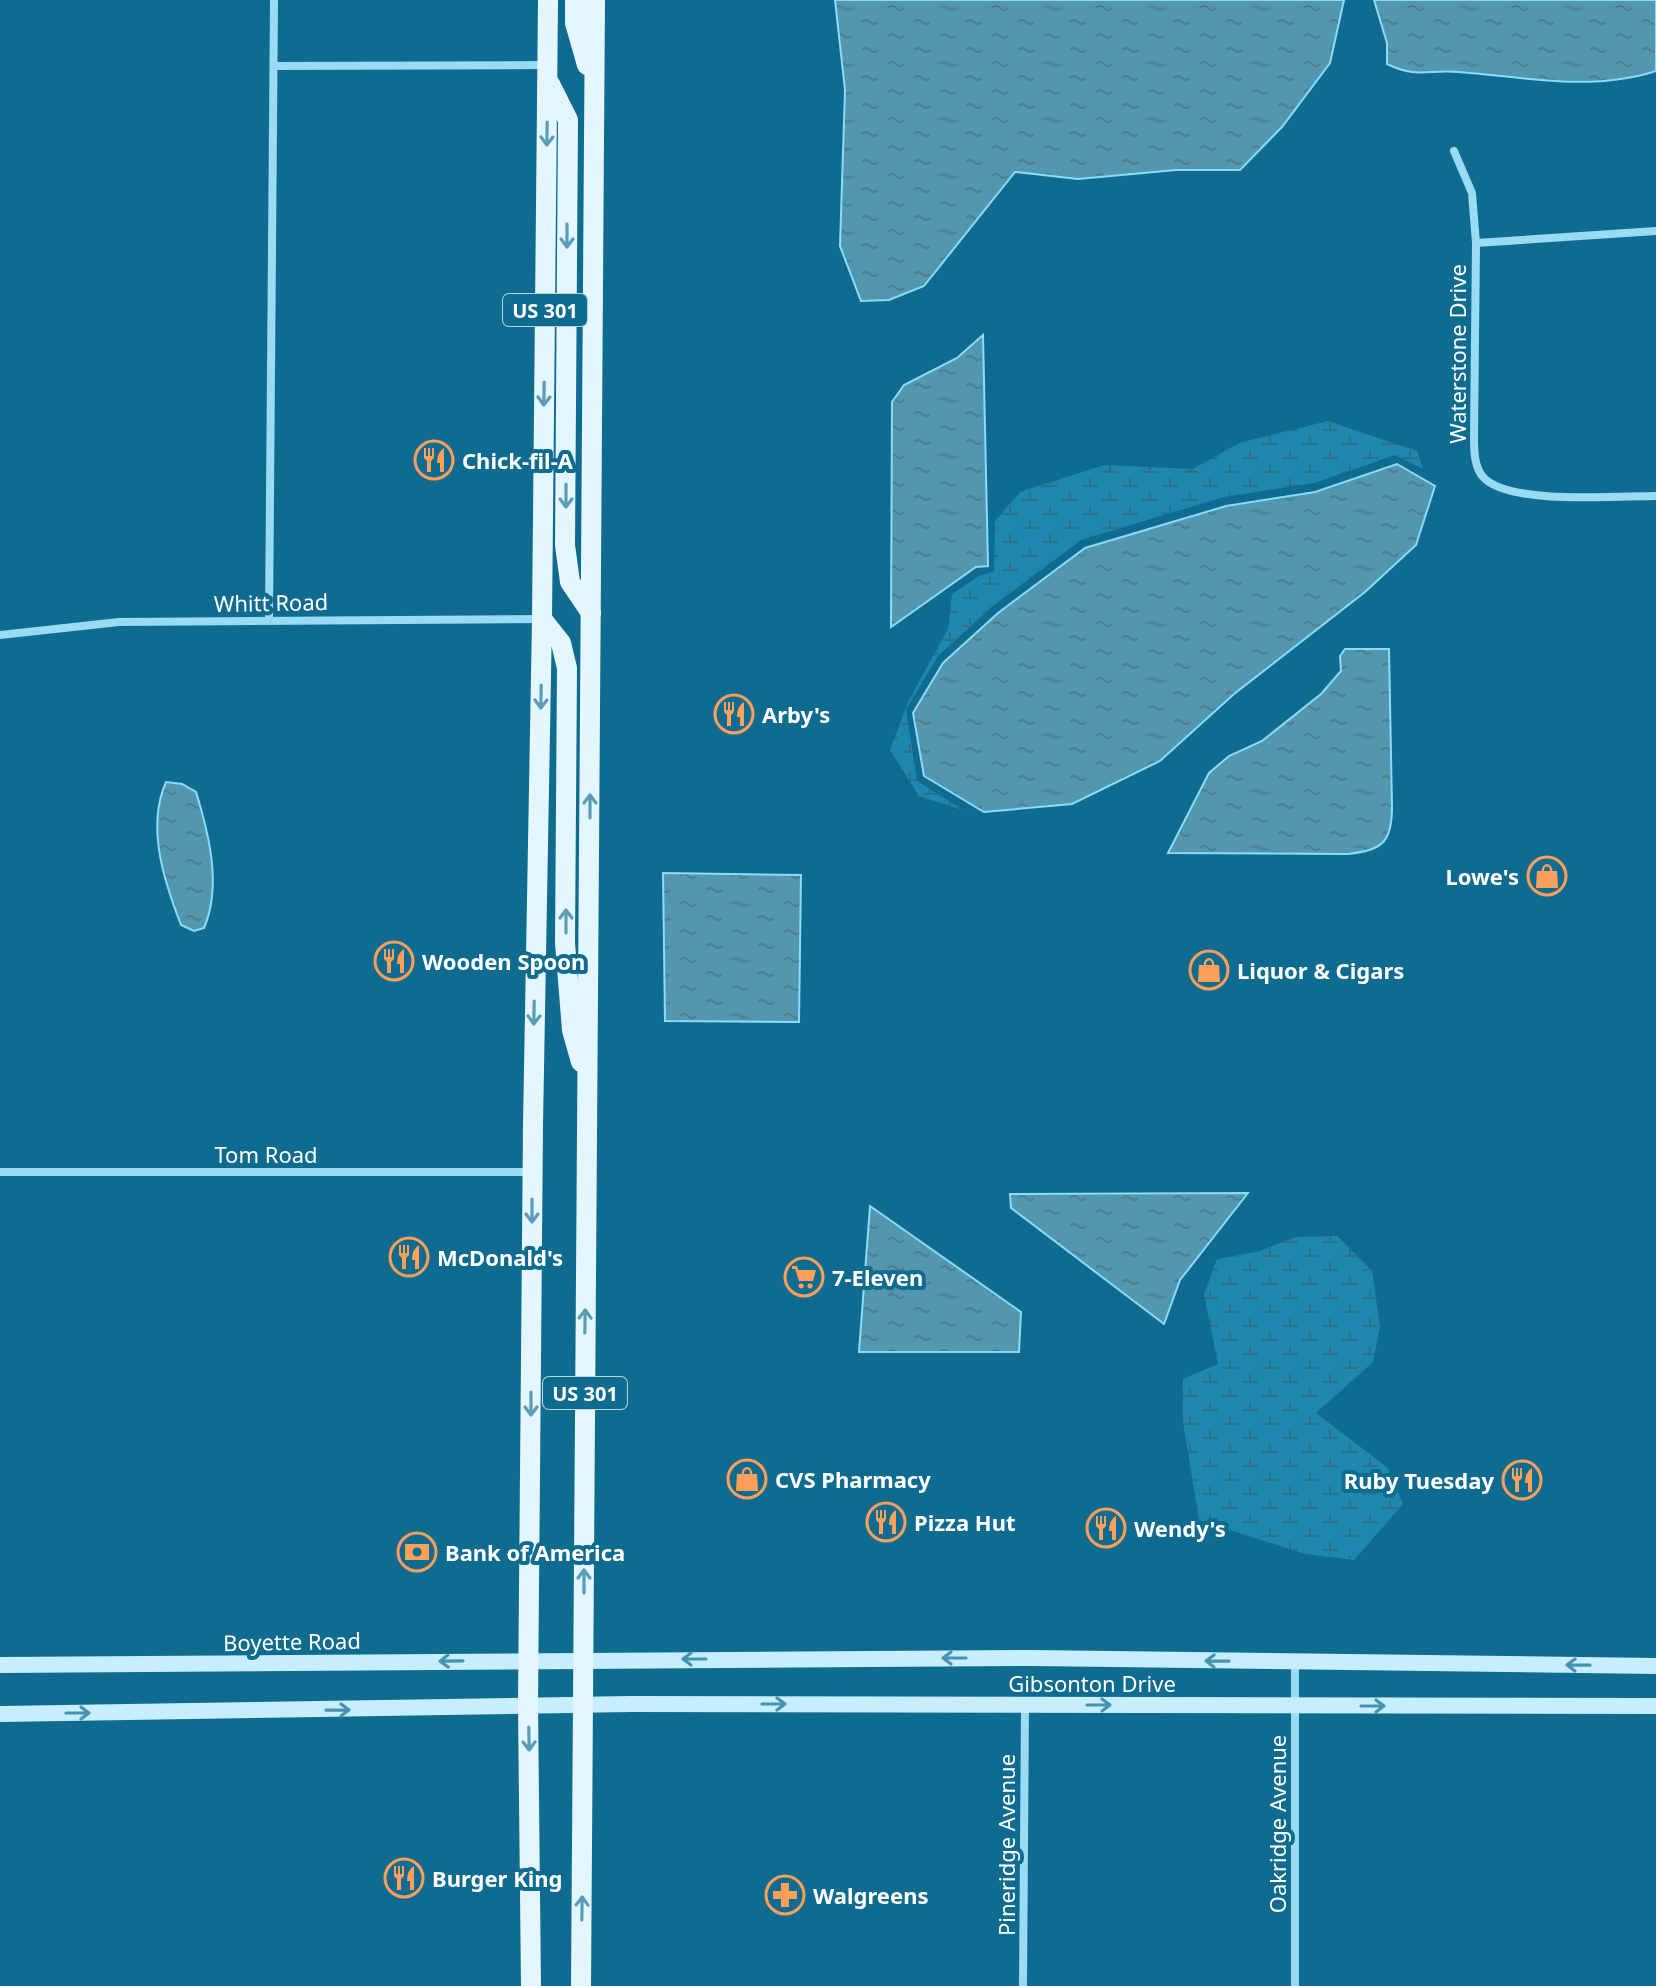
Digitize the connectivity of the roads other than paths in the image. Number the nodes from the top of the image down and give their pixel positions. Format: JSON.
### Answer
{"nodes":[{"id":1,"x":274,"y":0,"type":"edge"},
{"id":2,"x":548,"y":0,"type":"edge"},
{"id":3,"x":575,"y":0,"type":"edge"},
{"id":4,"x":595,"y":0,"type":"edge"},
{"id":5,"x":274,"y":66,"type":"junction"},
{"id":6,"x":547,"y":72,"type":"junction"},
{"id":7,"x":593,"y":88,"type":"junction"},
{"id":8,"x":1454,"y":151,"type":"dead end"},
{"id":9,"x":1656,"y":231,"type":"edge"},
{"id":10,"x":1476,"y":243,"type":"junction"},
{"id":11,"x":1656,"y":496,"type":"edge"},
{"id":12,"x":591,"y":613,"type":"junction"},
{"id":13,"x":542,"y":619,"type":"junction"},
{"id":14,"x":269,"y":620,"type":"junction"},
{"id":15,"x":0,"y":635,"type":"edge"},
{"id":16,"x":587,"y":1080,"type":"junction"},
{"id":17,"x":0,"y":1172,"type":"edge"},
{"id":18,"x":532,"y":1172,"type":"junction"},
{"id":19,"x":584,"y":1659,"type":"junction"},
{"id":20,"x":529,"y":1661,"type":"junction"},
{"id":21,"x":1295,"y":1662,"type":"junction"},
{"id":22,"x":0,"y":1665,"type":"edge"},
{"id":23,"x":1656,"y":1666,"type":"edge"},
{"id":24,"x":584,"y":1704,"type":"junction"},
{"id":25,"x":1025,"y":1704,"type":"junction"},
{"id":26,"x":528,"y":1706,"type":"junction"},
{"id":27,"x":1295,"y":1706,"type":"junction"},
{"id":28,"x":1656,"y":1706,"type":"edge"},
{"id":29,"x":0,"y":1714,"type":"edge"},
{"id":30,"x":531,"y":1986,"type":"edge"},
{"id":31,"x":581,"y":1986,"type":"edge"},
{"id":32,"x":1023,"y":1986,"type":"edge"},
{"id":33,"x":1295,"y":1986,"type":"edge"}],
"edges":[{"from":1,"to":5,"type":"street"},
{"from":2,"to":6,"type":"main road","number":"US 301"},
{"from":3,"to":7,"type":"main road"},
{"from":4,"to":7,"type":"main road","number":"US 301"},
{"from":5,"to":6,"type":"street"},
{"from":5,"to":14,"type":"street"},
{"from":6,"to":12,"type":"main road","one_way":true},
{"from":6,"to":13,"type":"main road","number":"US 301","one_way":true},
{"from":7,"to":12,"type":"main road","number":"US 301"},
{"from":8,"to":10,"type":"street","name":"Waterstone Drive"},
{"from":9,"to":10,"type":"street"},
{"from":10,"to":11,"type":"street","name":"Waterstone Drive"},
{"from":16,"to":12,"type":"main road","number":"US 301","one_way":true},
{"from":13,"to":14,"type":"street","name":"Whitt Road"},
{"from":16,"to":13,"type":"main road","one_way":true},
{"from":13,"to":18,"type":"main road","number":"US 301","one_way":true},
{"from":14,"to":15,"type":"street","name":"Whitt Road"},
{"from":19,"to":16,"type":"main road","number":"US 301","one_way":true},
{"from":17,"to":18,"type":"street","name":"Tom Road"},
{"from":18,"to":20,"type":"main road","number":"US 301","one_way":true},
{"from":19,"to":20,"type":"main road","name":"Boyette Road"},
{"from":21,"to":19,"type":"main road","name":"Gibsonton Drive","one_way":true},
{"from":19,"to":24,"type":"main road","number":"US 301"},
{"from":20,"to":22,"type":"main road","name":"Boyette Road","one_way":true},
{"from":20,"to":26,"type":"main road","number":"US 301"},
{"from":23,"to":21,"type":"main road","name":"Gibsonton Drive","one_way":true},
{"from":21,"to":27,"type":"street","name":"Oakridge Avenue"},
{"from":24,"to":25,"type":"main road","name":"Gibsonton Drive","one_way":true},
{"from":24,"to":26,"type":"main road","name":"Gibsonton Drive"},
{"from":31,"to":24,"type":"main road","number":"US 301","one_way":true},
{"from":25,"to":27,"type":"main road","name":"Gibsonton Drive","one_way":true},
{"from":25,"to":32,"type":"street","name":"Pineridge Avenue"},
{"from":29,"to":26,"type":"main road","one_way":true},
{"from":26,"to":30,"type":"main road","number":"US 301","one_way":true},
{"from":27,"to":28,"type":"main road","name":"Gibsonton Drive","one_way":true},
{"from":27,"to":33,"type":"street","name":"Oakridge Avenue"}]}
